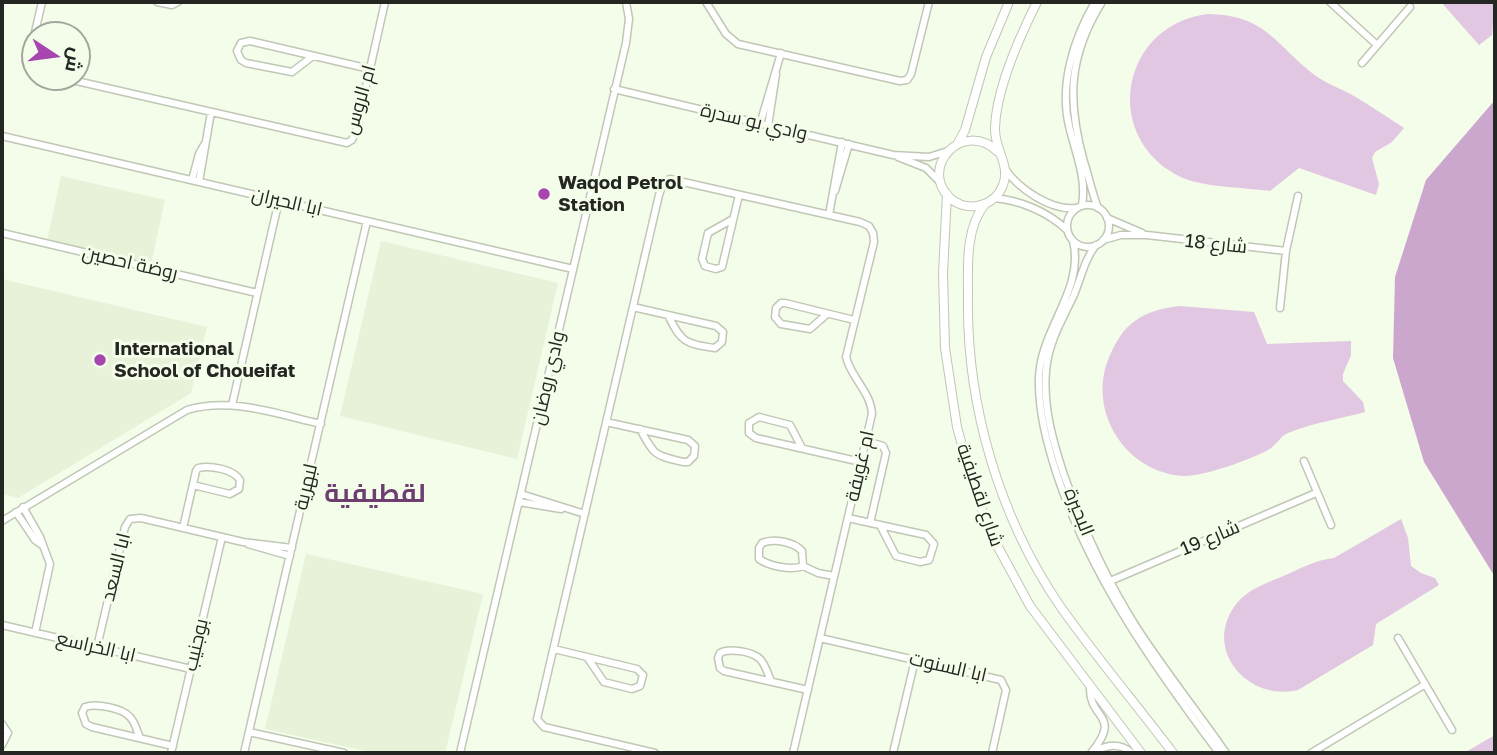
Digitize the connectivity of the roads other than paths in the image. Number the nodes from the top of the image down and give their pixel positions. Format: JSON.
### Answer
{"nodes":[{"id":1,"x":41,"y":2,"type":"edge"},
{"id":2,"x":157,"y":2,"type":"edge"},
{"id":3,"x":178,"y":2,"type":"edge"},
{"id":4,"x":385,"y":2,"type":"edge"},
{"id":5,"x":626,"y":2,"type":"edge"},
{"id":6,"x":706,"y":2,"type":"edge"},
{"id":7,"x":929,"y":2,"type":"edge"},
{"id":8,"x":1009,"y":2,"type":"edge"},
{"id":9,"x":1037,"y":2,"type":"edge"},
{"id":10,"x":1095,"y":2,"type":"edge"},
{"id":11,"x":1102,"y":2,"type":"edge"},
{"id":12,"x":1330,"y":2,"type":"edge"},
{"id":13,"x":1410,"y":7,"type":"dead end"},
{"id":14,"x":37,"y":21,"type":"edge"},
{"id":15,"x":1081,"y":39,"type":"junction"},
{"id":16,"x":1377,"y":45,"type":"junction"},
{"id":17,"x":781,"y":53,"type":"junction"},
{"id":18,"x":313,"y":56,"type":"junction"},
{"id":19,"x":1362,"y":63,"type":"dead end"},
{"id":20,"x":370,"y":69,"type":"junction"},
{"id":21,"x":776,"y":72,"type":"junction"},
{"id":22,"x":91,"y":85,"type":"edge"},
{"id":23,"x":614,"y":89,"type":"junction"},
{"id":24,"x":211,"y":113,"type":"junction"},
{"id":25,"x":760,"y":124,"type":"junction"},
{"id":26,"x":768,"y":125,"type":"junction"},
{"id":27,"x":2,"y":135,"type":"edge"},
{"id":28,"x":1075,"y":140,"type":"junction"},
{"id":29,"x":846,"y":143,"type":"junction"},
{"id":30,"x":957,"y":144,"type":"junction"},
{"id":31,"x":948,"y":151,"type":"junction"},
{"id":32,"x":998,"y":152,"type":"junction"},
{"id":33,"x":893,"y":155,"type":"junction"},
{"id":34,"x":1005,"y":169,"type":"junction"},
{"id":35,"x":195,"y":181,"type":"junction"},
{"id":36,"x":941,"y":183,"type":"junction"},
{"id":37,"x":947,"y":194,"type":"junction"},
{"id":38,"x":1033,"y":194,"type":"junction"},
{"id":39,"x":739,"y":195,"type":"junction"},
{"id":40,"x":1298,"y":196,"type":"dead end"},
{"id":41,"x":994,"y":198,"type":"junction"},
{"id":42,"x":279,"y":200,"type":"junction"},
{"id":43,"x":985,"y":204,"type":"junction"},
{"id":44,"x":1028,"y":206,"type":"junction"},
{"id":45,"x":1058,"y":206,"type":"junction"},
{"id":46,"x":1079,"y":207,"type":"junction"},
{"id":47,"x":1098,"y":208,"type":"junction"},
{"id":48,"x":829,"y":215,"type":"junction"},
{"id":49,"x":1051,"y":218,"type":"junction"},
{"id":50,"x":1107,"y":218,"type":"junction"},
{"id":51,"x":733,"y":219,"type":"junction"},
{"id":52,"x":367,"y":221,"type":"junction"},
{"id":53,"x":1067,"y":230,"type":"junction"},
{"id":54,"x":2,"y":233,"type":"edge"},
{"id":55,"x":1147,"y":235,"type":"junction"},
{"id":56,"x":1073,"y":241,"type":"junction"},
{"id":57,"x":1100,"y":242,"type":"junction"},
{"id":58,"x":1286,"y":251,"type":"junction"},
{"id":59,"x":573,"y":269,"type":"junction"},
{"id":60,"x":257,"y":293,"type":"junction"},
{"id":61,"x":633,"y":307,"type":"junction"},
{"id":62,"x":1280,"y":309,"type":"dead end"},
{"id":63,"x":827,"y":314,"type":"junction"},
{"id":64,"x":668,"y":315,"type":"junction"},
{"id":65,"x":854,"y":320,"type":"junction"},
{"id":66,"x":1053,"y":330,"type":"junction"},
{"id":67,"x":232,"y":405,"type":"junction"},
{"id":68,"x":606,"y":422,"type":"junction"},
{"id":69,"x":321,"y":424,"type":"junction"},
{"id":70,"x":640,"y":429,"type":"junction"},
{"id":71,"x":866,"y":441,"type":"junction"},
{"id":72,"x":802,"y":449,"type":"junction"},
{"id":73,"x":1304,"y":461,"type":"dead end"},
{"id":74,"x":861,"y":462,"type":"junction"},
{"id":75,"x":193,"y":485,"type":"junction"},
{"id":76,"x":1316,"y":493,"type":"junction"},
{"id":77,"x":520,"y":498,"type":"junction"},
{"id":78,"x":23,"y":508,"type":"junction"},
{"id":79,"x":16,"y":512,"type":"junction"},
{"id":80,"x":585,"y":514,"type":"junction"},
{"id":81,"x":848,"y":518,"type":"junction"},
{"id":82,"x":2,"y":521,"type":"edge"},
{"id":83,"x":870,"y":523,"type":"junction"},
{"id":84,"x":880,"y":525,"type":"junction"},
{"id":85,"x":1331,"y":525,"type":"dead end"},
{"id":86,"x":183,"y":528,"type":"junction"},
{"id":87,"x":222,"y":537,"type":"junction"},
{"id":88,"x":243,"y":541,"type":"junction"},
{"id":89,"x":42,"y":545,"type":"junction"},
{"id":90,"x":292,"y":548,"type":"junction"},
{"id":91,"x":290,"y":556,"type":"junction"},
{"id":92,"x":803,"y":566,"type":"junction"},
{"id":93,"x":834,"y":576,"type":"junction"},
{"id":94,"x":1107,"y":582,"type":"junction"},
{"id":95,"x":2,"y":625,"type":"edge"},
{"id":96,"x":35,"y":632,"type":"junction"},
{"id":97,"x":820,"y":638,"type":"junction"},
{"id":98,"x":1398,"y":638,"type":"dead end"},
{"id":99,"x":97,"y":648,"type":"junction"},
{"id":100,"x":554,"y":649,"type":"junction"},
{"id":101,"x":587,"y":657,"type":"junction"},
{"id":102,"x":915,"y":660,"type":"junction"},
{"id":103,"x":191,"y":669,"type":"junction"},
{"id":104,"x":771,"y":681,"type":"junction"},
{"id":105,"x":1424,"y":685,"type":"junction"},
{"id":106,"x":1090,"y":688,"type":"junction"},
{"id":107,"x":808,"y":690,"type":"junction"},
{"id":108,"x":2,"y":724,"type":"edge"},
{"id":109,"x":1452,"y":730,"type":"dead end"},
{"id":110,"x":249,"y":732,"type":"junction"},
{"id":111,"x":140,"y":738,"type":"junction"},
{"id":112,"x":2,"y":745,"type":"edge"},
{"id":113,"x":172,"y":749,"type":"edge"},
{"id":114,"x":1219,"y":749,"type":"edge"},
{"id":115,"x":244,"y":753,"type":"edge"},
{"id":116,"x":344,"y":753,"type":"edge"},
{"id":117,"x":460,"y":753,"type":"edge"},
{"id":118,"x":655,"y":753,"type":"edge"},
{"id":119,"x":793,"y":753,"type":"edge"},
{"id":120,"x":893,"y":753,"type":"edge"},
{"id":121,"x":992,"y":753,"type":"edge"},
{"id":122,"x":1091,"y":753,"type":"edge"},
{"id":123,"x":1132,"y":753,"type":"edge"},
{"id":124,"x":1141,"y":753,"type":"edge"},
{"id":125,"x":1173,"y":753,"type":"edge"},
{"id":126,"x":1226,"y":753,"type":"edge"},
{"id":127,"x":1311,"y":753,"type":"edge"}],
"edges":[{"from":1,"to":14,"type":"street"},
{"from":2,"to":3,"type":"street"},
{"from":4,"to":20,"type":"street","name":"ام الروس"},
{"from":5,"to":23,"type":"street","name":"وادي روضان"},
{"from":6,"to":17,"type":"street"},
{"from":7,"to":17,"type":"street"},
{"from":8,"to":30,"type":"street"},
{"from":9,"to":32,"type":"street"},
{"from":10,"to":15,"type":"street"},
{"from":11,"to":15,"type":"street"},
{"from":12,"to":16,"type":"street"},
{"from":13,"to":16,"type":"street"},
{"from":15,"to":28,"type":"street"},
{"from":16,"to":19,"type":"street"},
{"from":17,"to":21,"type":"street"},
{"from":18,"to":18,"type":"street"},
{"from":18,"to":20,"type":"street"},
{"from":20,"to":24,"type":"street","name":"ام الروس"},
{"from":21,"to":25,"type":"street"},
{"from":21,"to":26,"type":"street"},
{"from":22,"to":24,"type":"street","name":"ام الروس"},
{"from":23,"to":25,"type":"street","name":"وادي بو سدرة"},
{"from":23,"to":59,"type":"street","name":"وادي روضان"},
{"from":24,"to":35,"type":"street"},
{"from":25,"to":26,"type":"street","name":"وادي بو سدرة"},
{"from":26,"to":29,"type":"street","name":"وادي بو سدرة"},
{"from":27,"to":35,"type":"street","name":"ابا الحيران"},
{"from":28,"to":46,"type":"street"},
{"from":28,"to":47,"type":"street"},
{"from":29,"to":33,"type":"street","name":"وادي بو سدرة"},
{"from":29,"to":48,"type":"street"},
{"from":30,"to":31,"type":"street"},
{"from":30,"to":32,"type":"street"},
{"from":31,"to":33,"type":"street","name":"وادي بو سدرة"},
{"from":31,"to":36,"type":"street"},
{"from":32,"to":34,"type":"street"},
{"from":33,"to":36,"type":"street","name":"وادي بو سدرة"},
{"from":34,"to":38,"type":"street"},
{"from":34,"to":41,"type":"street"},
{"from":35,"to":42,"type":"street","name":"ابا الحيران"},
{"from":36,"to":37,"type":"street"},
{"from":37,"to":43,"type":"street"},
{"from":37,"to":106,"type":"street","name":"شارع لقطيفية"},
{"from":38,"to":44,"type":"street"},
{"from":38,"to":45,"type":"street"},
{"from":39,"to":48,"type":"street","name":"ام غويفة"},
{"from":39,"to":51,"type":"street"},
{"from":39,"to":61,"type":"street","name":"ام غويفة"},
{"from":40,"to":58,"type":"street"},
{"from":41,"to":43,"type":"street"},
{"from":41,"to":44,"type":"street"},
{"from":42,"to":52,"type":"street","name":"ابا الحيران"},
{"from":42,"to":60,"type":"street"},
{"from":43,"to":125,"type":"street","name":"شارع لقطيفية"},
{"from":44,"to":49,"type":"street"},
{"from":45,"to":46,"type":"street"},
{"from":45,"to":49,"type":"street"},
{"from":46,"to":47,"type":"street"},
{"from":46,"to":53,"type":"street"},
{"from":47,"to":50,"type":"street"},
{"from":48,"to":65,"type":"street","name":"ام غويفة"},
{"from":49,"to":53,"type":"street"},
{"from":50,"to":55,"type":"street","name":"شارع 18"},
{"from":50,"to":57,"type":"street"},
{"from":51,"to":51,"type":"street"},
{"from":52,"to":59,"type":"street","name":"ابا الحيران"},
{"from":52,"to":69,"type":"street","name":"لبهرية"},
{"from":53,"to":56,"type":"street"},
{"from":54,"to":60,"type":"street","name":"روضة احصين"},
{"from":55,"to":57,"type":"street","name":"شارع 18"},
{"from":55,"to":58,"type":"street","name":"شارع 18"},
{"from":56,"to":57,"type":"street"},
{"from":56,"to":66,"type":"street","name":"البحيرة"},
{"from":57,"to":66,"type":"street","name":"البحيرة"},
{"from":58,"to":62,"type":"street"},
{"from":59,"to":77,"type":"street","name":"وادي روضان"},
{"from":60,"to":67,"type":"street"},
{"from":61,"to":64,"type":"street"},
{"from":61,"to":68,"type":"street","name":"ام غويفة"},
{"from":63,"to":63,"type":"street"},
{"from":63,"to":65,"type":"street"},
{"from":64,"to":64,"type":"street"},
{"from":65,"to":71,"type":"street","name":"ام غويفة"},
{"from":66,"to":94,"type":"street","name":"البحيرة"},
{"from":67,"to":69,"type":"street"},
{"from":67,"to":78,"type":"street"},
{"from":68,"to":70,"type":"street"},
{"from":68,"to":80,"type":"street","name":"ام غويفة"},
{"from":69,"to":90,"type":"street","name":"لبهرية"},
{"from":70,"to":70,"type":"street"},
{"from":71,"to":74,"type":"street","name":"ام غويفة"},
{"from":71,"to":83,"type":"street"},
{"from":72,"to":72,"type":"street"},
{"from":72,"to":74,"type":"street"},
{"from":73,"to":76,"type":"street"},
{"from":74,"to":81,"type":"street","name":"ام غويفة"},
{"from":75,"to":75,"type":"street"},
{"from":75,"to":86,"type":"street"},
{"from":76,"to":85,"type":"street"},
{"from":76,"to":94,"type":"street","name":"شارع 19"},
{"from":77,"to":80,"type":"street"},
{"from":77,"to":117,"type":"street","name":"وادي روضان"},
{"from":78,"to":79,"type":"street"},
{"from":78,"to":89,"type":"street"},
{"from":79,"to":82,"type":"street"},
{"from":79,"to":89,"type":"street"},
{"from":80,"to":100,"type":"street","name":"ام غويفة"},
{"from":81,"to":83,"type":"street"},
{"from":81,"to":93,"type":"street","name":"ام غويفة"},
{"from":83,"to":84,"type":"street"},
{"from":84,"to":84,"type":"street"},
{"from":86,"to":87,"type":"street","name":"ابا السعد"},
{"from":86,"to":99,"type":"street","name":"ابا السعد"},
{"from":87,"to":88,"type":"street","name":"ابا السعد"},
{"from":87,"to":103,"type":"street","name":"بوجنيب"},
{"from":88,"to":90,"type":"street","name":"ابا السعد"},
{"from":88,"to":91,"type":"street","name":"ابا السعد"},
{"from":89,"to":96,"type":"street"},
{"from":90,"to":91,"type":"street","name":"لبهرية"},
{"from":91,"to":110,"type":"street","name":"لبهرية"},
{"from":92,"to":92,"type":"street"},
{"from":92,"to":93,"type":"street"},
{"from":93,"to":97,"type":"street","name":"ام غويفة"},
{"from":94,"to":114,"type":"street","name":"البحيرة"},
{"from":95,"to":96,"type":"street","name":"ابا الخراسع"},
{"from":96,"to":99,"type":"street","name":"ابا الخراسع"},
{"from":97,"to":102,"type":"street","name":"ابا السنوت"},
{"from":97,"to":107,"type":"street","name":"ام غويفة"},
{"from":98,"to":105,"type":"street"},
{"from":99,"to":103,"type":"street","name":"ابا الخراسع"},
{"from":100,"to":101,"type":"street"},
{"from":100,"to":118,"type":"street","name":"ام غويفة"},
{"from":101,"to":101,"type":"street"},
{"from":102,"to":120,"type":"street"},
{"from":102,"to":121,"type":"street","name":"ابا السنوت"},
{"from":103,"to":113,"type":"street","name":"بوجنيب"},
{"from":104,"to":104,"type":"street"},
{"from":104,"to":107,"type":"street"},
{"from":105,"to":109,"type":"street"},
{"from":105,"to":127,"type":"street"},
{"from":106,"to":122,"type":"street"},
{"from":106,"to":124,"type":"street","name":"شارع لقطيفية"},
{"from":107,"to":119,"type":"street","name":"ام غويفة"},
{"from":108,"to":112,"type":"street"},
{"from":110,"to":115,"type":"street","name":"لبهرية"},
{"from":110,"to":116,"type":"street"},
{"from":111,"to":111,"type":"street"},
{"from":111,"to":113,"type":"street"},
{"from":114,"to":126,"type":"street","name":"البحيرة"},
{"from":122,"to":123,"type":"street"}]}
